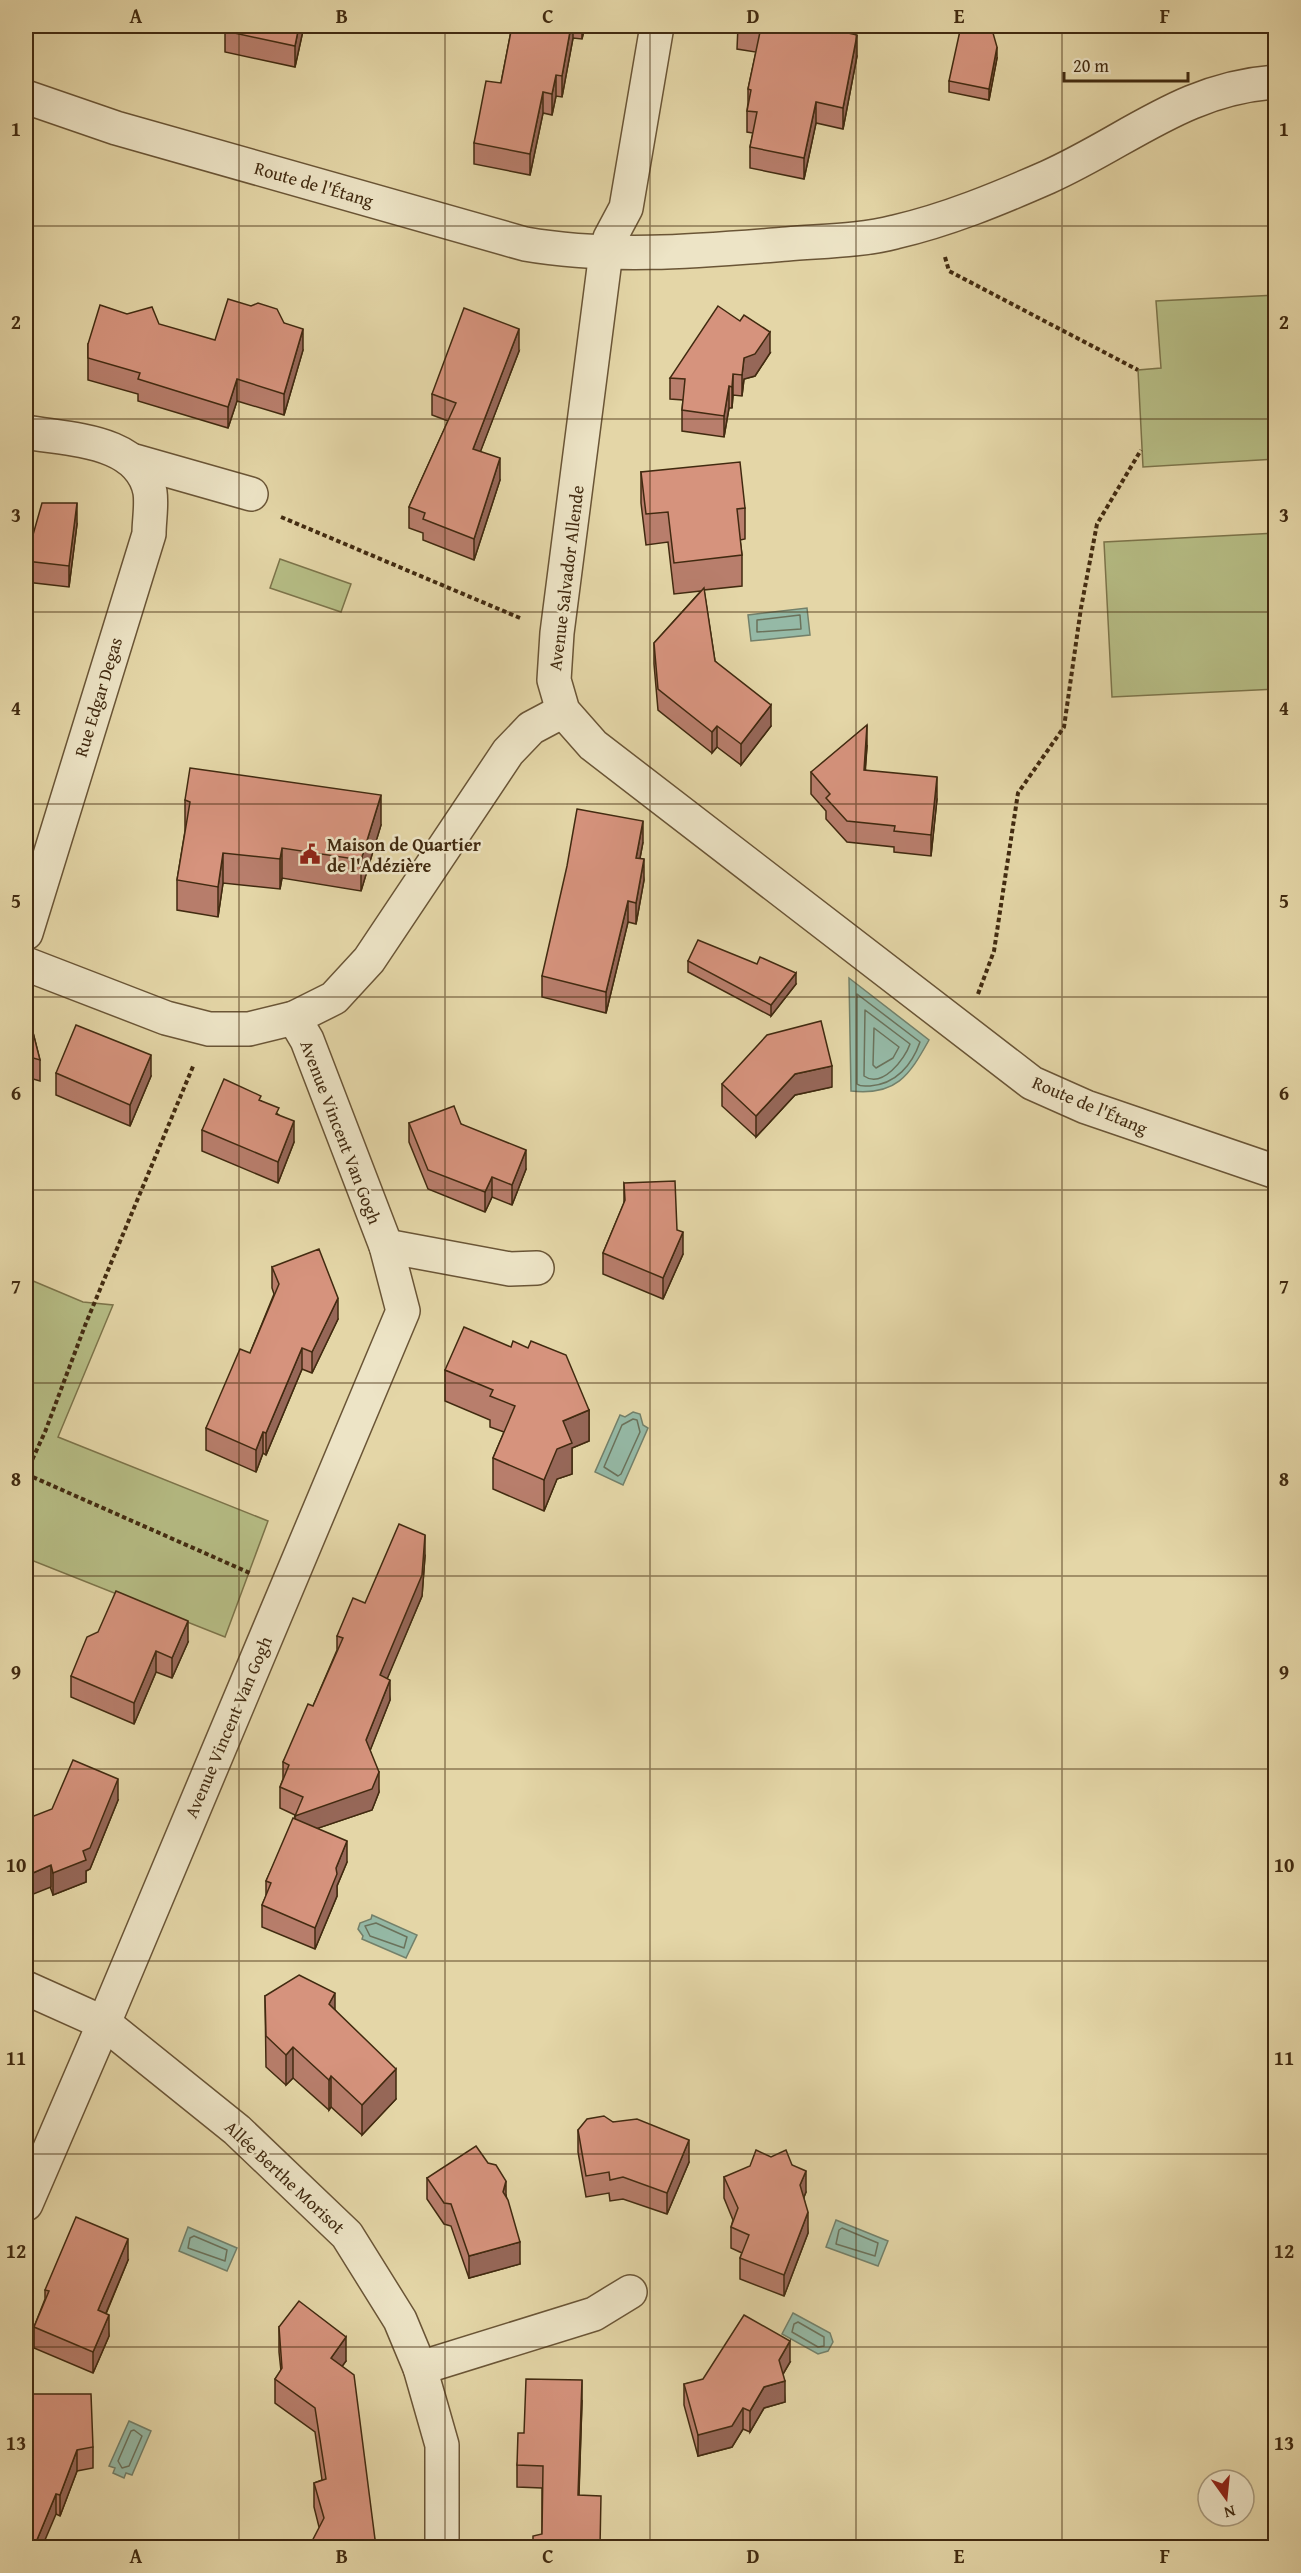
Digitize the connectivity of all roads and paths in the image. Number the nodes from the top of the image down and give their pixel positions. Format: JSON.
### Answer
{"nodes":[{"id":1,"x":657,"y":26,"type":"edge"},
{"id":2,"x":1275,"y":82,"type":"edge"},
{"id":3,"x":26,"y":97,"type":"edge"},
{"id":4,"x":935,"y":221,"type":"junction"},
{"id":5,"x":606,"y":252,"type":"junction"},
{"id":6,"x":1138,"y":370,"type":"dead end"},
{"id":7,"x":26,"y":432,"type":"edge"},
{"id":8,"x":1142,"y":450,"type":"dead end"},
{"id":9,"x":135,"y":461,"type":"junction"},
{"id":10,"x":251,"y":494,"type":"joint"},
{"id":11,"x":557,"y":633,"type":"junction"},
{"id":12,"x":563,"y":711,"type":"junction"},
{"id":13,"x":26,"y":933,"type":"edge"},
{"id":14,"x":26,"y":964,"type":"edge"},
{"id":15,"x":924,"y":1001,"type":"joint"},
{"id":16,"x":294,"y":1018,"type":"junction"},
{"id":17,"x":209,"y":1029,"type":"junction"},
{"id":18,"x":964,"y":1032,"type":"junction"},
{"id":19,"x":1275,"y":1172,"type":"edge"},
{"id":20,"x":386,"y":1246,"type":"junction"},
{"id":21,"x":537,"y":1268,"type":"dead end"},
{"id":22,"x":26,"y":1474,"type":"edge"},
{"id":23,"x":286,"y":1589,"type":"junction"},
{"id":24,"x":26,"y":1988,"type":"edge"},
{"id":25,"x":104,"y":2023,"type":"junction"},
{"id":26,"x":26,"y":2204,"type":"edge"},
{"id":27,"x":630,"y":2292,"type":"dead end"},
{"id":28,"x":420,"y":2368,"type":"junction"},
{"id":29,"x":442,"y":2547,"type":"edge"}],
"edges":[{"from":1,"to":5,"type":"street","name":"Avenue Salvador Allende"},
{"from":2,"to":4,"type":"street","name":"Route de l'Étang"},
{"from":3,"to":5,"type":"street","name":"Route de l'Étang"},
{"from":4,"to":5,"type":"street","name":"Route de l'Étang"},
{"from":4,"to":6,"type":"path"},
{"from":5,"to":11,"type":"street","name":"Avenue Salvador Allende"},
{"from":7,"to":9,"type":"street"},
{"from":8,"to":18,"type":"path"},
{"from":9,"to":10,"type":"street"},
{"from":9,"to":13,"type":"street","name":"Rue Edgar Degas"},
{"from":10,"to":11,"type":"path"},
{"from":11,"to":12,"type":"street","name":"Avenue Salvador Allende"},
{"from":12,"to":15,"type":"street","name":"Avenue Salvador Allende"},
{"from":12,"to":16,"type":"street"},
{"from":14,"to":17,"type":"street"},
{"from":15,"to":18,"type":"street","name":"Route de l'Étang"},
{"from":16,"to":17,"type":"street"},
{"from":16,"to":20,"type":"street","name":"Avenue Vincent Van Gogh"},
{"from":17,"to":22,"type":"path"},
{"from":18,"to":19,"type":"street","name":"Route de l'Étang"},
{"from":20,"to":21,"type":"street","name":"Avenue Vincent Van Gogh"},
{"from":20,"to":23,"type":"street","name":"Avenue Vincent Van Gogh"},
{"from":22,"to":23,"type":"path"},
{"from":23,"to":25,"type":"street","name":"Avenue Vincent Van Gogh"},
{"from":24,"to":25,"type":"street","name":"Allée Berthe Morisot"},
{"from":25,"to":26,"type":"street","name":"Avenue Vincent Van Gogh"},
{"from":25,"to":28,"type":"street","name":"Allée Berthe Morisot"},
{"from":27,"to":28,"type":"street"},
{"from":28,"to":29,"type":"street","name":"Allée Berthe Morisot"}]}
